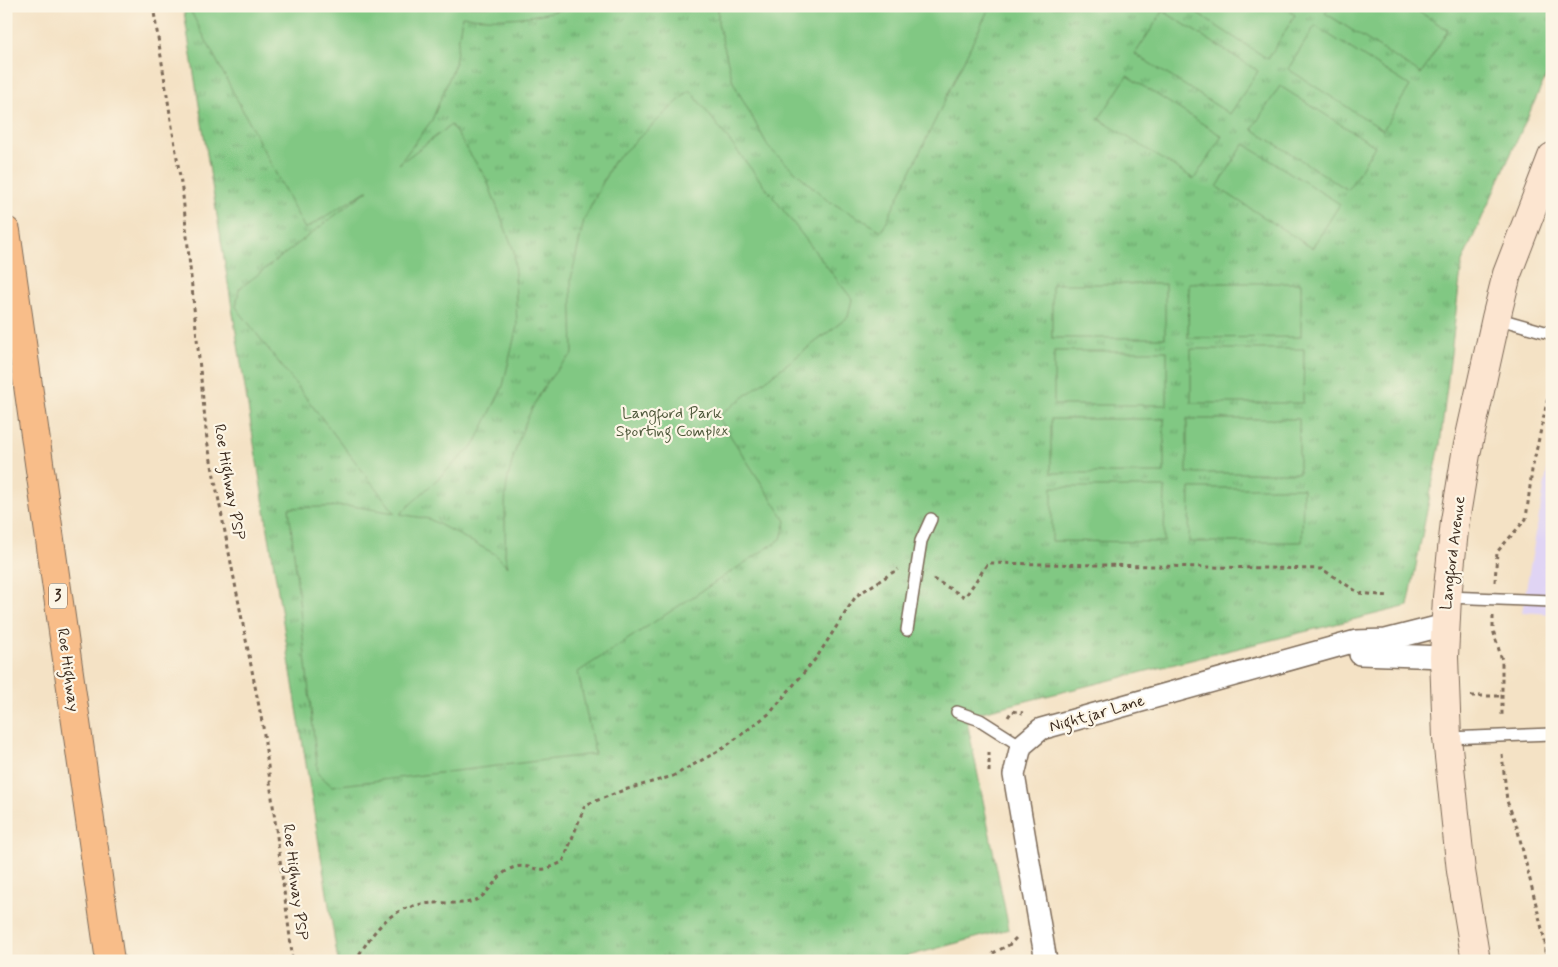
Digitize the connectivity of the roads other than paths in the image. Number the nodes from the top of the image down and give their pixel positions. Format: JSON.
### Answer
{"nodes":[{"id":1,"x":1552,"y":157,"type":"edge"},
{"id":2,"x":6,"y":231,"type":"edge"},
{"id":3,"x":1496,"y":318,"type":"junction"},
{"id":4,"x":1552,"y":334,"type":"edge"},
{"id":5,"x":931,"y":519,"type":"dead end"},
{"id":6,"x":1447,"y":597,"type":"junction"},
{"id":7,"x":1552,"y":601,"type":"edge"},
{"id":8,"x":1445,"y":625,"type":"junction"},
{"id":9,"x":907,"y":630,"type":"dead end"},
{"id":10,"x":1330,"y":649,"type":"junction"},
{"id":11,"x":1444,"y":657,"type":"junction"},
{"id":12,"x":957,"y":712,"type":"dead end"},
{"id":13,"x":1552,"y":734,"type":"edge"},
{"id":14,"x":1447,"y":738,"type":"junction"},
{"id":15,"x":1021,"y":746,"type":"junction"},
{"id":16,"x":110,"y":961,"type":"edge"},
{"id":17,"x":1046,"y":961,"type":"edge"},
{"id":18,"x":1476,"y":961,"type":"edge"}],
"edges":[{"from":1,"to":3,"type":"main road","name":"Langford Avenue"},
{"from":2,"to":16,"type":"highway","name":"Roe Highway","number":"3"},
{"from":3,"to":4,"type":"lane"},
{"from":3,"to":6,"type":"main road","name":"Langford Avenue"},
{"from":5,"to":9,"type":"lane"},
{"from":6,"to":7,"type":"lane"},
{"from":6,"to":8,"type":"main road","name":"Langford Avenue"},
{"from":8,"to":10,"type":"street","name":"Nightjar Lane"},
{"from":8,"to":11,"type":"main road","name":"Langford Avenue"},
{"from":10,"to":11,"type":"street","name":"Nightjar Lane"},
{"from":10,"to":15,"type":"street","name":"Nightjar Lane"},
{"from":11,"to":14,"type":"main road","name":"Langford Avenue"},
{"from":12,"to":15,"type":"lane"},
{"from":13,"to":14,"type":"lane"},
{"from":14,"to":18,"type":"main road","name":"Langford Avenue"},
{"from":15,"to":17,"type":"street"}]}
